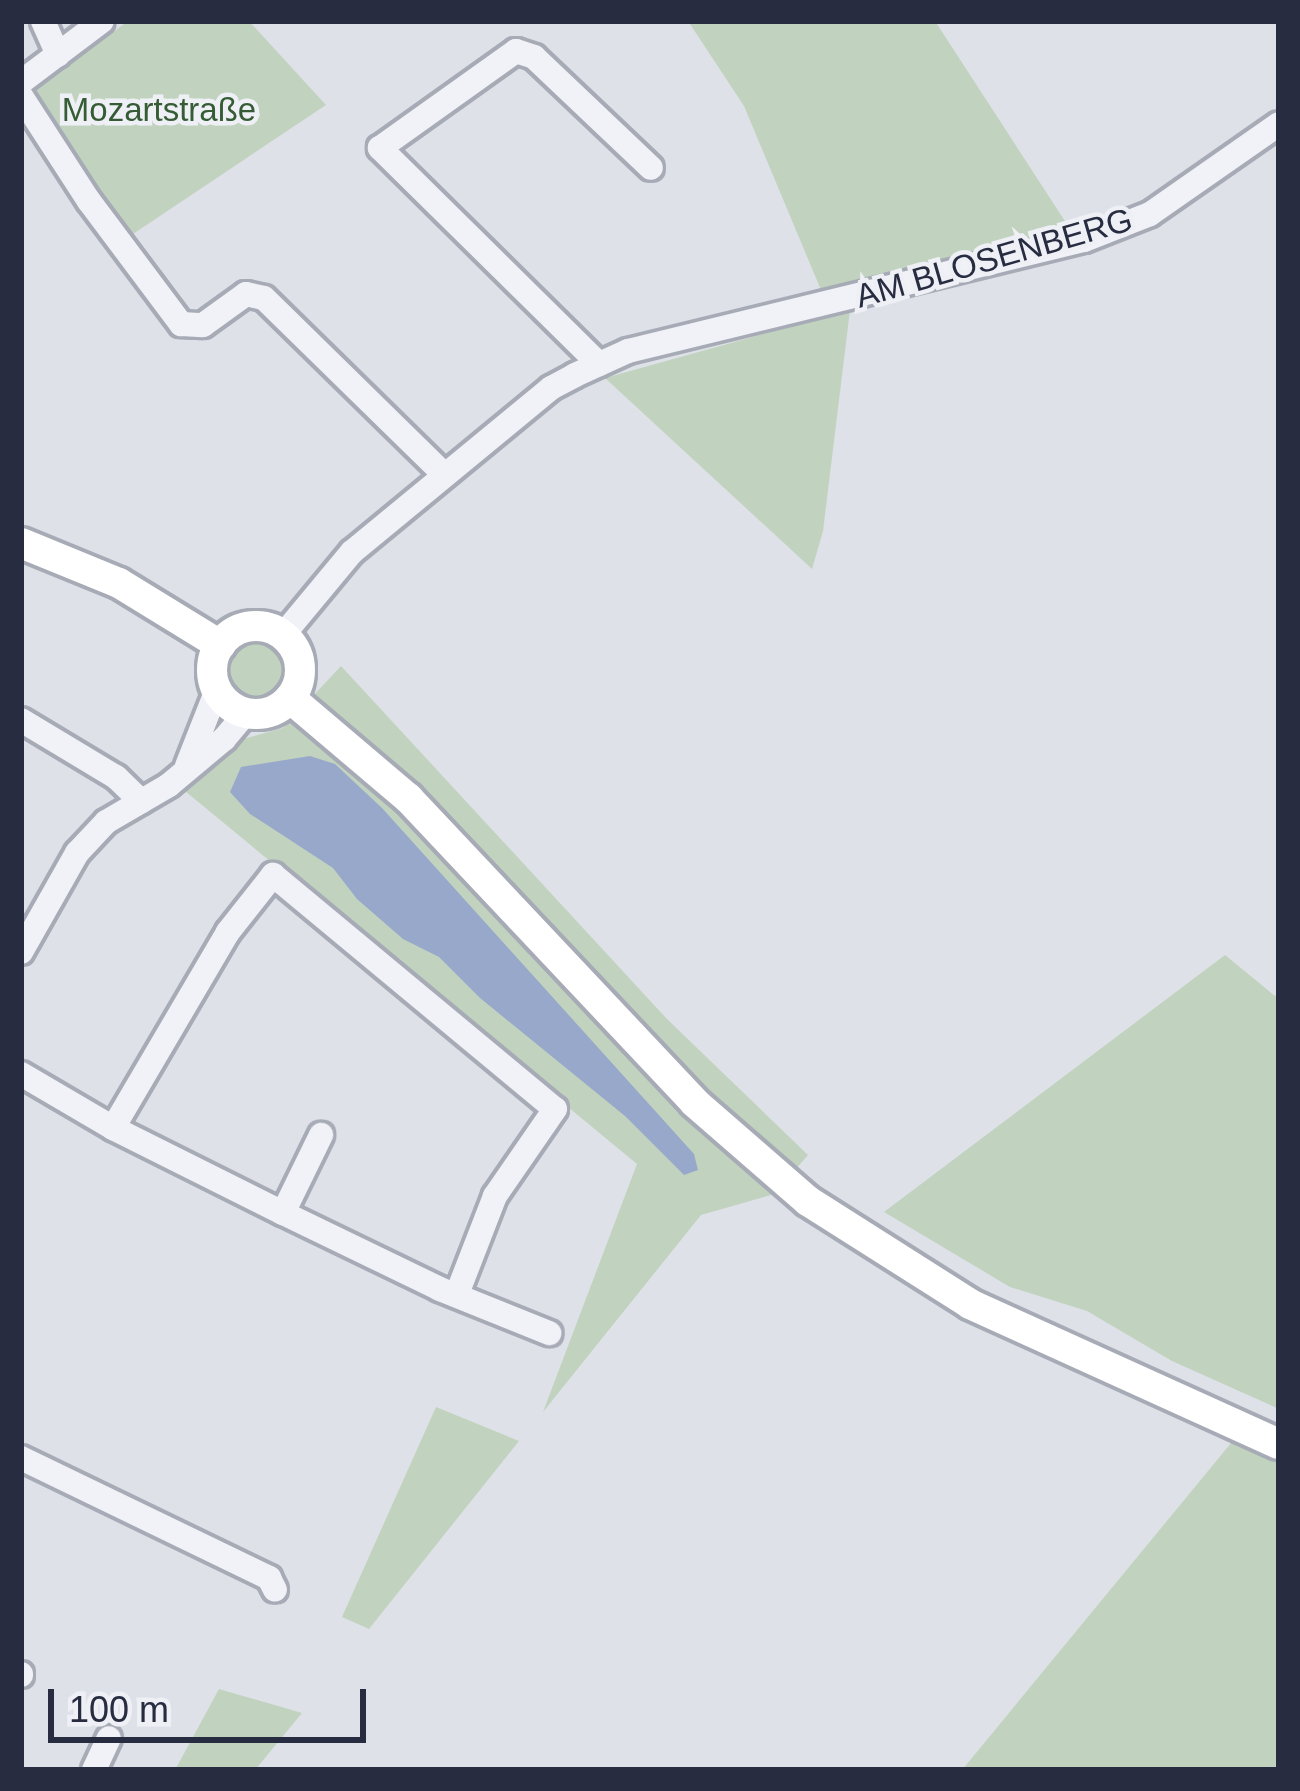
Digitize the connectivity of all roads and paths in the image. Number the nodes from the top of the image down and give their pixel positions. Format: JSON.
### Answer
{"nodes":[{"id":1,"x":43,"y":21,"type":"edge"},
{"id":2,"x":102,"y":21,"type":"edge"},
{"id":3,"x":58,"y":55,"type":"junction"},
{"id":4,"x":21,"y":82,"type":"edge"},
{"id":5,"x":21,"y":96,"type":"edge"},
{"id":6,"x":1279,"y":124,"type":"edge"},
{"id":7,"x":651,"y":167,"type":"dead end"},
{"id":8,"x":599,"y":364,"type":"junction"},
{"id":9,"x":444,"y":474,"type":"junction"},
{"id":10,"x":21,"y":543,"type":"edge"},
{"id":11,"x":283,"y":634,"type":"junction"},
{"id":12,"x":220,"y":646,"type":"junction"},
{"id":13,"x":217,"y":691,"type":"junction"},
{"id":14,"x":290,"y":698,"type":"junction"},
{"id":15,"x":246,"y":713,"type":"junction"},
{"id":16,"x":21,"y":720,"type":"edge"},
{"id":17,"x":186,"y":769,"type":"junction"},
{"id":18,"x":141,"y":801,"type":"junction"},
{"id":19,"x":21,"y":952,"type":"edge"},
{"id":20,"x":21,"y":1074,"type":"edge"},
{"id":21,"x":113,"y":1128,"type":"junction"},
{"id":22,"x":321,"y":1135,"type":"dead end"},
{"id":23,"x":283,"y":1213,"type":"junction"},
{"id":24,"x":458,"y":1294,"type":"junction"},
{"id":25,"x":549,"y":1333,"type":"dead end"},
{"id":26,"x":1279,"y":1444,"type":"edge"},
{"id":27,"x":21,"y":1458,"type":"edge"},
{"id":28,"x":274,"y":1590,"type":"dead end"},
{"id":29,"x":109,"y":1738,"type":"dead end"},
{"id":30,"x":94,"y":1770,"type":"edge"}],
"edges":[{"from":1,"to":3,"type":"street"},
{"from":2,"to":3,"type":"street"},
{"from":3,"to":4,"type":"street"},
{"from":5,"to":9,"type":"street"},
{"from":6,"to":8,"type":"street","name":"AM BLOSENBERG"},
{"from":7,"to":8,"type":"street"},
{"from":8,"to":9,"type":"street","name":"AM BLOSENBERG"},
{"from":9,"to":11,"type":"street","name":"AM BLOSENBERG"},
{"from":10,"to":12,"type":"main road"},
{"from":11,"to":12,"type":"main road"},
{"from":11,"to":14,"type":"main road"},
{"from":12,"to":13,"type":"main road"},
{"from":13,"to":15,"type":"main road"},
{"from":13,"to":17,"type":"street"},
{"from":14,"to":15,"type":"main road"},
{"from":14,"to":26,"type":"main road"},
{"from":15,"to":17,"type":"street"},
{"from":16,"to":18,"type":"street"},
{"from":17,"to":18,"type":"street"},
{"from":18,"to":19,"type":"street"},
{"from":20,"to":21,"type":"street"},
{"from":21,"to":23,"type":"street"},
{"from":21,"to":24,"type":"street"},
{"from":22,"to":23,"type":"street"},
{"from":23,"to":24,"type":"street"},
{"from":24,"to":25,"type":"street"},
{"from":27,"to":28,"type":"street"},
{"from":29,"to":30,"type":"street"}]}
